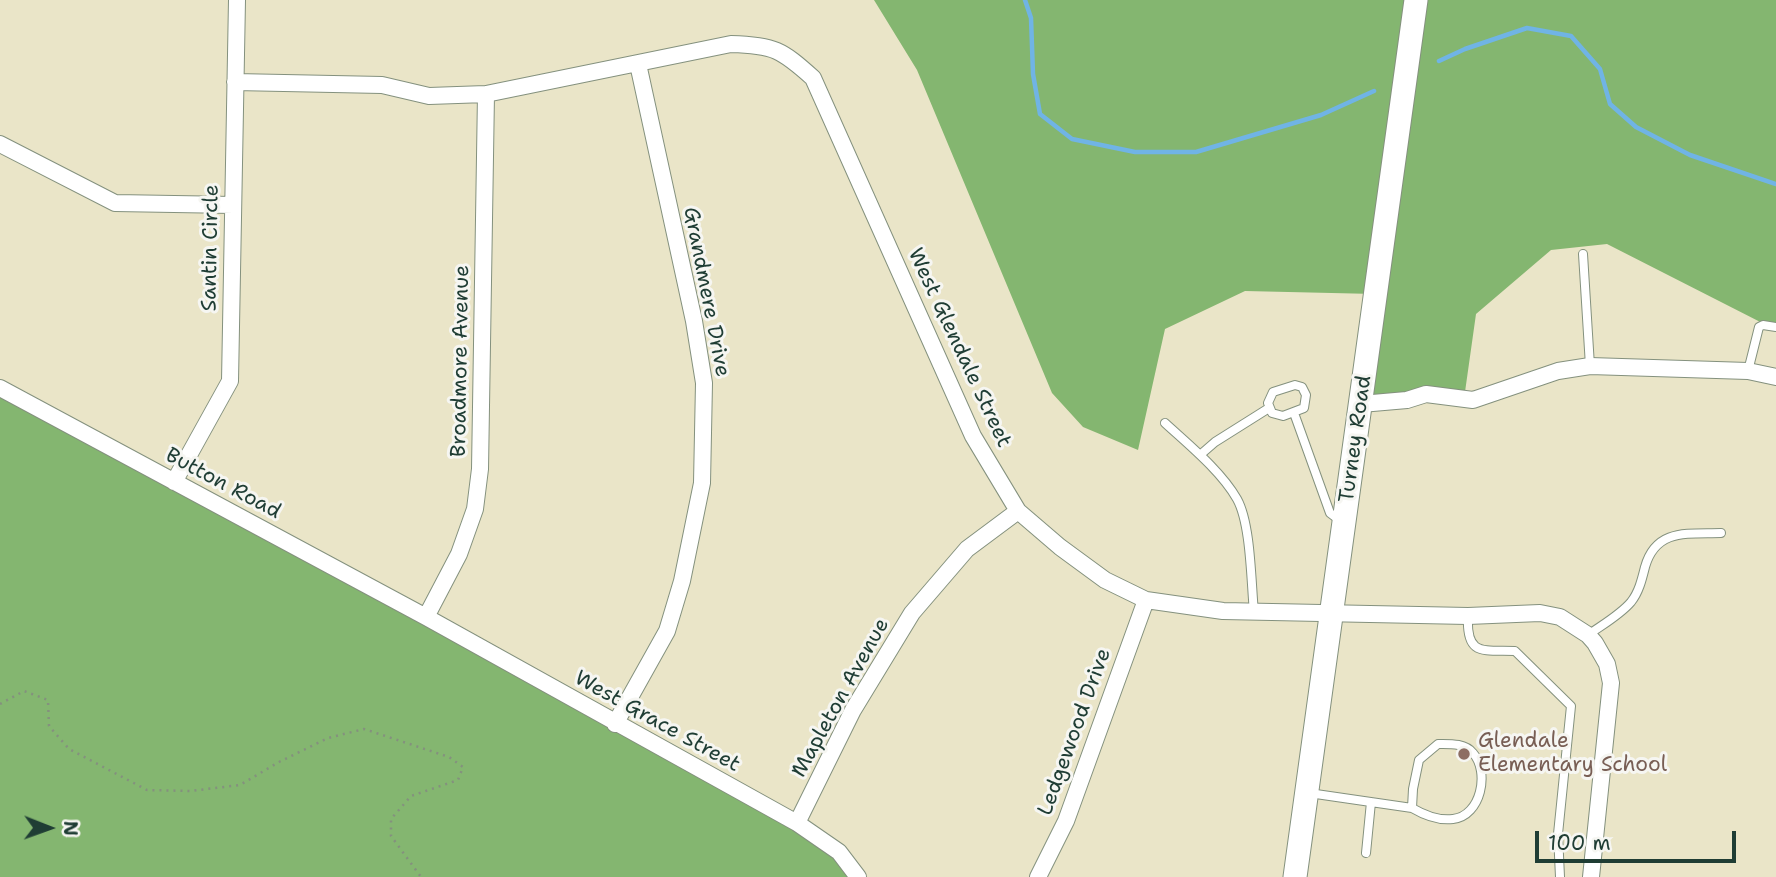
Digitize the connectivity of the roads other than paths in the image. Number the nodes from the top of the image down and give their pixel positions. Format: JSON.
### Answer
{"nodes":[{"id":1,"x":237,"y":0,"type":"edge"},
{"id":2,"x":1416,"y":0,"type":"edge"},
{"id":3,"x":638,"y":64,"type":"junction"},
{"id":4,"x":235,"y":82,"type":"junction"},
{"id":5,"x":486,"y":94,"type":"junction"},
{"id":6,"x":0,"y":144,"type":"edge"},
{"id":7,"x":233,"y":205,"type":"junction"},
{"id":8,"x":1583,"y":254,"type":"dead end"},
{"id":9,"x":1776,"y":327,"type":"edge"},
{"id":10,"x":1590,"y":366,"type":"junction"},
{"id":11,"x":1748,"y":371,"type":"junction"},
{"id":12,"x":1776,"y":375,"type":"edge"},
{"id":13,"x":0,"y":388,"type":"edge"},
{"id":14,"x":1361,"y":404,"type":"junction"},
{"id":15,"x":1269,"y":408,"type":"junction"},
{"id":16,"x":1294,"y":413,"type":"junction"},
{"id":17,"x":1166,"y":423,"type":"dead end"},
{"id":18,"x":1200,"y":455,"type":"junction"},
{"id":19,"x":174,"y":482,"type":"junction"},
{"id":20,"x":1018,"y":511,"type":"junction"},
{"id":21,"x":1344,"y":524,"type":"junction"},
{"id":22,"x":1721,"y":533,"type":"dead end"},
{"id":23,"x":1146,"y":600,"type":"junction"},
{"id":24,"x":1254,"y":612,"type":"junction"},
{"id":25,"x":1332,"y":614,"type":"junction"},
{"id":26,"x":1468,"y":616,"type":"junction"},
{"id":27,"x":426,"y":617,"type":"junction"},
{"id":28,"x":1588,"y":635,"type":"junction"},
{"id":29,"x":615,"y":724,"type":"junction"},
{"id":30,"x":1306,"y":793,"type":"junction"},
{"id":31,"x":1371,"y":802,"type":"junction"},
{"id":32,"x":1412,"y":808,"type":"junction"},
{"id":33,"x":797,"y":823,"type":"junction"},
{"id":34,"x":1366,"y":853,"type":"dead end"},
{"id":35,"x":858,"y":877,"type":"edge"},
{"id":36,"x":1038,"y":877,"type":"edge"},
{"id":37,"x":1295,"y":877,"type":"edge"},
{"id":38,"x":1560,"y":877,"type":"edge"},
{"id":39,"x":1591,"y":877,"type":"edge"}],
"edges":[{"from":1,"to":4,"type":"street","name":"Santin Circle"},
{"from":2,"to":14,"type":"street","name":"Turney Road"},
{"from":3,"to":5,"type":"street","name":"West Glendale Street"},
{"from":3,"to":20,"type":"street","name":"West Glendale Street"},
{"from":3,"to":29,"type":"street","name":"Grandmere Drive"},
{"from":4,"to":5,"type":"street","name":"West Glendale Street"},
{"from":4,"to":7,"type":"street","name":"Santin Circle"},
{"from":5,"to":27,"type":"street","name":"Broadmore Avenue"},
{"from":6,"to":7,"type":"street"},
{"from":7,"to":19,"type":"street","name":"Santin Circle"},
{"from":8,"to":10,"type":"lane"},
{"from":9,"to":11,"type":"lane"},
{"from":10,"to":11,"type":"street"},
{"from":10,"to":14,"type":"street"},
{"from":11,"to":12,"type":"street"},
{"from":13,"to":19,"type":"street","name":"Button Road"},
{"from":14,"to":21,"type":"street","name":"Turney Road"},
{"from":15,"to":16,"type":"lane"},
{"from":15,"to":16,"type":"lane"},
{"from":15,"to":18,"type":"lane"},
{"from":16,"to":21,"type":"lane"},
{"from":17,"to":18,"type":"lane"},
{"from":18,"to":24,"type":"lane"},
{"from":19,"to":27,"type":"street","name":"Button Road"},
{"from":20,"to":23,"type":"street","name":"West Glendale Street"},
{"from":20,"to":33,"type":"street","name":"Mapleton Avenue"},
{"from":21,"to":25,"type":"street","name":"Turney Road"},
{"from":22,"to":28,"type":"lane"},
{"from":23,"to":24,"type":"street","name":"West Glendale Street"},
{"from":23,"to":36,"type":"street","name":"Ledgewood Drive"},
{"from":24,"to":25,"type":"street","name":"West Glendale Street"},
{"from":25,"to":26,"type":"street","name":"West Glendale Street"},
{"from":25,"to":30,"type":"street","name":"Turney Road"},
{"from":26,"to":28,"type":"street","name":"West Glendale Street"},
{"from":26,"to":38,"type":"lane"},
{"from":27,"to":29,"type":"street","name":"West Grace Street"},
{"from":28,"to":39,"type":"street","name":"West Glendale Street"},
{"from":29,"to":33,"type":"street","name":"West Grace Street"},
{"from":30,"to":31,"type":"lane"},
{"from":30,"to":37,"type":"street","name":"Turney Road"},
{"from":31,"to":32,"type":"lane"},
{"from":31,"to":34,"type":"lane"},
{"from":32,"to":32,"type":"lane"},
{"from":33,"to":35,"type":"street","name":"West Grace Street"}]}
